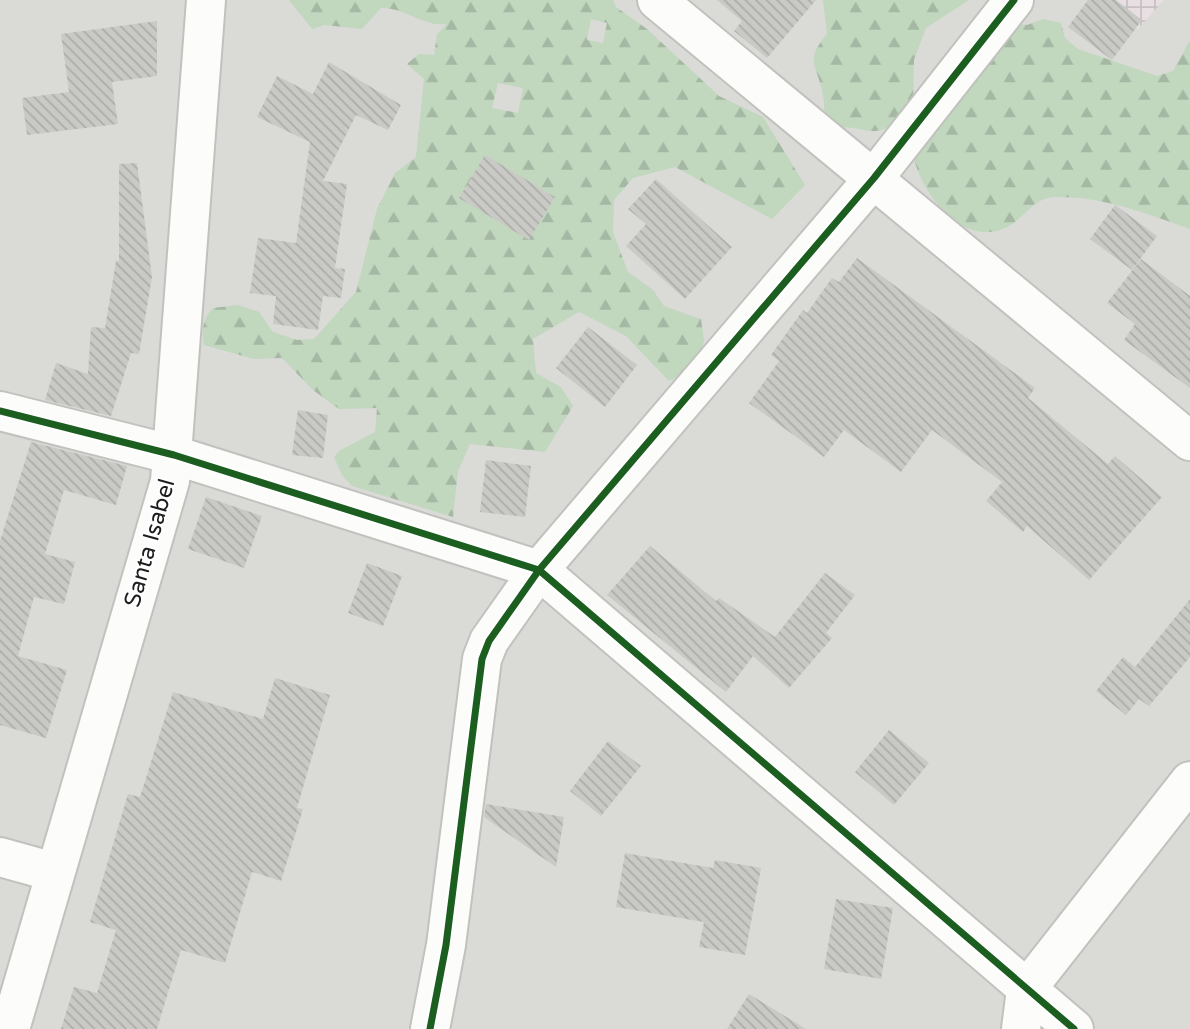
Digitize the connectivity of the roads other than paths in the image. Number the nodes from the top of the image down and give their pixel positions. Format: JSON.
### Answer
{"nodes":[{"id":1,"x":206,"y":0,"type":"edge"},
{"id":2,"x":657,"y":0,"type":"edge"},
{"id":3,"x":1014,"y":0,"type":"edge"},
{"id":4,"x":874,"y":178,"type":"junction"},
{"id":5,"x":0,"y":411,"type":"edge"},
{"id":6,"x":1190,"y":441,"type":"edge"},
{"id":7,"x":174,"y":455,"type":"junction"},
{"id":8,"x":539,"y":570,"type":"junction"},
{"id":9,"x":1190,"y":781,"type":"edge"},
{"id":10,"x":0,"y":857,"type":"edge"},
{"id":11,"x":54,"y":872,"type":"junction"},
{"id":12,"x":1026,"y":990,"type":"junction"},
{"id":13,"x":10,"y":1029,"type":"edge"},
{"id":14,"x":430,"y":1029,"type":"edge"},
{"id":15,"x":1021,"y":1029,"type":"edge"},
{"id":16,"x":1074,"y":1029,"type":"edge"}],
"edges":[{"from":1,"to":7,"type":"street","name":"Santa Isabel"},
{"from":2,"to":4,"type":"street"},
{"from":3,"to":4,"type":"street"},
{"from":4,"to":6,"type":"street"},
{"from":4,"to":8,"type":"street"},
{"from":5,"to":7,"type":"street"},
{"from":7,"to":8,"type":"street"},
{"from":7,"to":11,"type":"street","name":"Santa Isabel"},
{"from":8,"to":12,"type":"street"},
{"from":8,"to":14,"type":"street"},
{"from":9,"to":12,"type":"street"},
{"from":10,"to":11,"type":"street"},
{"from":11,"to":13,"type":"street","name":"Santa Isabel"},
{"from":12,"to":15,"type":"street"},
{"from":12,"to":16,"type":"street"}]}
